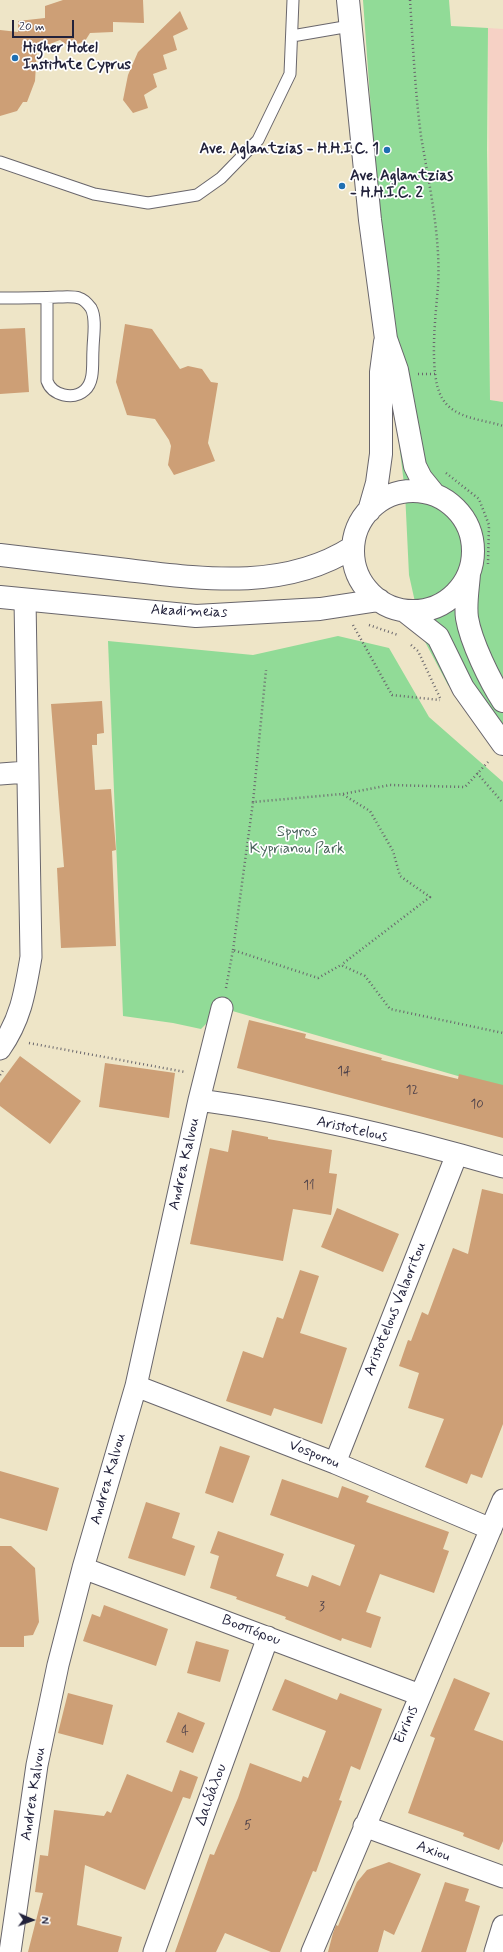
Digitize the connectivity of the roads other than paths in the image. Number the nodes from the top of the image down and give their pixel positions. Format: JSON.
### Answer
{"nodes":[{"id":1,"x":293,"y":0,"type":"edge"},
{"id":2,"x":348,"y":0,"type":"edge"},
{"id":3,"x":350,"y":26,"type":"junction"},
{"id":4,"x":292,"y":36,"type":"junction"},
{"id":5,"x":0,"y":162,"type":"edge"},
{"id":6,"x":0,"y":298,"type":"edge"},
{"id":7,"x":47,"y":298,"type":"junction"},
{"id":8,"x":386,"y":339,"type":"junction"},
{"id":9,"x":434,"y":494,"type":"junction"},
{"id":10,"x":368,"y":511,"type":"junction"},
{"id":11,"x":354,"y":547,"type":"junction"},
{"id":12,"x":0,"y":555,"type":"edge"},
{"id":13,"x":478,"y":571,"type":"junction"},
{"id":14,"x":0,"y":597,"type":"edge"},
{"id":15,"x":24,"y":600,"type":"junction"},
{"id":16,"x":379,"y":600,"type":"junction"},
{"id":17,"x":405,"y":611,"type":"junction"},
{"id":18,"x":503,"y":701,"type":"edge"},
{"id":19,"x":503,"y":744,"type":"edge"},
{"id":20,"x":27,"y":772,"type":"junction"},
{"id":21,"x":0,"y":774,"type":"edge"},
{"id":22,"x":222,"y":1008,"type":"road end"},
{"id":23,"x":0,"y":1050,"type":"edge"},
{"id":24,"x":199,"y":1100,"type":"junction"},
{"id":25,"x":457,"y":1154,"type":"junction"},
{"id":26,"x":503,"y":1167,"type":"edge"},
{"id":27,"x":136,"y":1386,"type":"junction"},
{"id":28,"x":335,"y":1463,"type":"junction"},
{"id":29,"x":503,"y":1500,"type":"edge"},
{"id":30,"x":491,"y":1528,"type":"junction"},
{"id":31,"x":82,"y":1568,"type":"junction"},
{"id":32,"x":268,"y":1637,"type":"junction"},
{"id":33,"x":420,"y":1695,"type":"junction"},
{"id":34,"x":364,"y":1826,"type":"junction"},
{"id":35,"x":503,"y":1877,"type":"edge"},
{"id":36,"x":503,"y":1926,"type":"edge"},
{"id":37,"x":10,"y":1952,"type":"edge"},
{"id":38,"x":154,"y":1952,"type":"edge"},
{"id":39,"x":312,"y":1952,"type":"edge"},
{"id":40,"x":495,"y":1952,"type":"edge"}],
"edges":[{"from":1,"to":4,"type":"lane"},
{"from":2,"to":3,"type":"main road"},
{"from":3,"to":4,"type":"lane"},
{"from":3,"to":8,"type":"main road"},
{"from":4,"to":5,"type":"lane"},
{"from":6,"to":7,"type":"lane"},
{"from":7,"to":7,"type":"lane"},
{"from":8,"to":9,"type":"main road"},
{"from":8,"to":10,"type":"main road"},
{"from":9,"to":10,"type":"main road"},
{"from":9,"to":13,"type":"main road"},
{"from":10,"to":11,"type":"main road"},
{"from":11,"to":12,"type":"main road"},
{"from":11,"to":16,"type":"main road"},
{"from":13,"to":17,"type":"main road"},
{"from":13,"to":18,"type":"main road"},
{"from":14,"to":15,"type":"main road","name":"Akadimeias"},
{"from":15,"to":16,"type":"main road","name":"Akadimeias"},
{"from":15,"to":20,"type":"street"},
{"from":16,"to":17,"type":"main road"},
{"from":17,"to":19,"type":"main road"},
{"from":20,"to":21,"type":"street"},
{"from":20,"to":23,"type":"street"},
{"from":22,"to":24,"type":"street","name":"Andrea Kalvou"},
{"from":24,"to":25,"type":"street","name":"Aristotelous"},
{"from":24,"to":27,"type":"street","name":"Andrea Kalvou"},
{"from":25,"to":26,"type":"street","name":"Aristotelous"},
{"from":25,"to":28,"type":"street","name":"Aristotelous Valaoritou"},
{"from":27,"to":28,"type":"street","name":"Vosporou"},
{"from":27,"to":31,"type":"street","name":"Andrea Kalvou"},
{"from":28,"to":30,"type":"street","name":"Vosporou"},
{"from":29,"to":30,"type":"street","name":"Eirinis"},
{"from":30,"to":33,"type":"street","name":"Eirinis"},
{"from":31,"to":32,"type":"street","name":"Βοσπόρου"},
{"from":31,"to":37,"type":"street","name":"Andrea Kalvou"},
{"from":32,"to":33,"type":"street","name":"Βοσπόρου"},
{"from":32,"to":38,"type":"street","name":"Δαιδάλου"},
{"from":33,"to":34,"type":"street","name":"Eirinis"},
{"from":34,"to":35,"type":"street","name":"Axiou"},
{"from":34,"to":39,"type":"street","name":"Eirinis"},
{"from":36,"to":40,"type":"street"}]}
